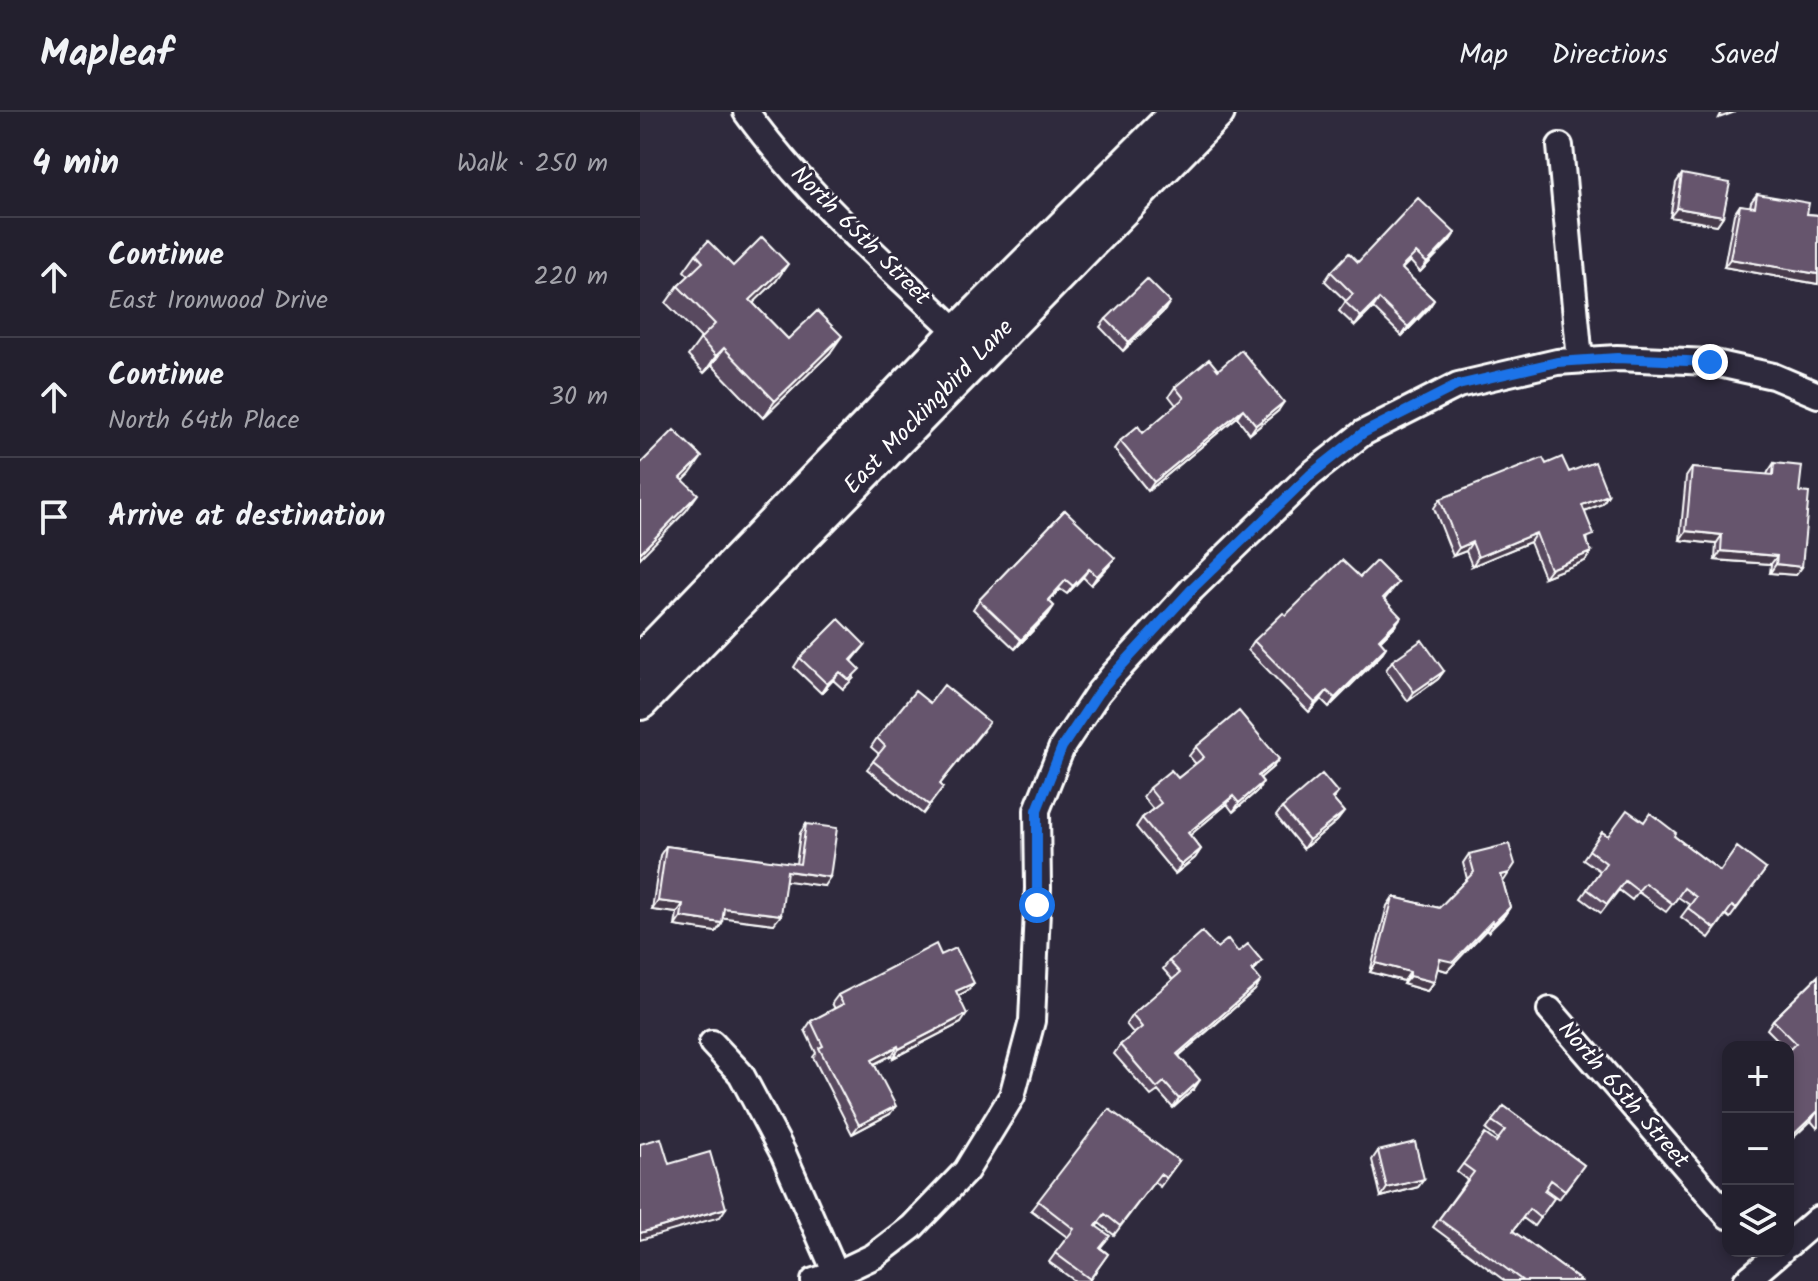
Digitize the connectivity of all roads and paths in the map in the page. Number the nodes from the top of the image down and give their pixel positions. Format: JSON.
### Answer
{"nodes":[{"id":1,"x":746,"y":112,"type":"edge"},
{"id":2,"x":1179,"y":112,"type":"edge"},
{"id":3,"x":1217,"y":112,"type":"edge"},
{"id":4,"x":1560,"y":146,"type":"dead end"},
{"id":5,"x":969,"y":343,"type":"junction"},
{"id":6,"x":1580,"y":360,"type":"junction"},
{"id":7,"x":1818,"y":395,"type":"edge"},
{"id":8,"x":640,"y":662,"type":"edge"},
{"id":9,"x":640,"y":702,"type":"edge"},
{"id":10,"x":1550,"y":1010,"type":"dead end"},
{"id":11,"x":712,"y":1043,"type":"dead end"},
{"id":12,"x":1722,"y":1209,"type":"edge"},
{"id":13,"x":1818,"y":1219,"type":"edge"},
{"id":14,"x":1794,"y":1240,"type":"edge"},
{"id":15,"x":1767,"y":1257,"type":"edge"},
{"id":16,"x":825,"y":1277,"type":"edge"},
{"id":17,"x":1746,"y":1281,"type":"edge"}],
"edges":[{"from":1,"to":5,"type":"street","name":"North 65th Street"},
{"from":2,"to":5,"type":"street","name":"East Mockingbird Lane"},
{"from":3,"to":5,"type":"street","name":"East Mockingbird Lane"},
{"from":4,"to":6,"type":"street"},
{"from":5,"to":8,"type":"street","name":"East Mockingbird Lane"},
{"from":5,"to":9,"type":"street","name":"East Mockingbird Lane"},
{"from":6,"to":7,"type":"street"},
{"from":6,"to":16,"type":"street"},
{"from":10,"to":12,"type":"street","name":"North 65th Street"},
{"from":11,"to":16,"type":"street"},
{"from":13,"to":14,"type":"street"},
{"from":15,"to":17,"type":"street"}]}
